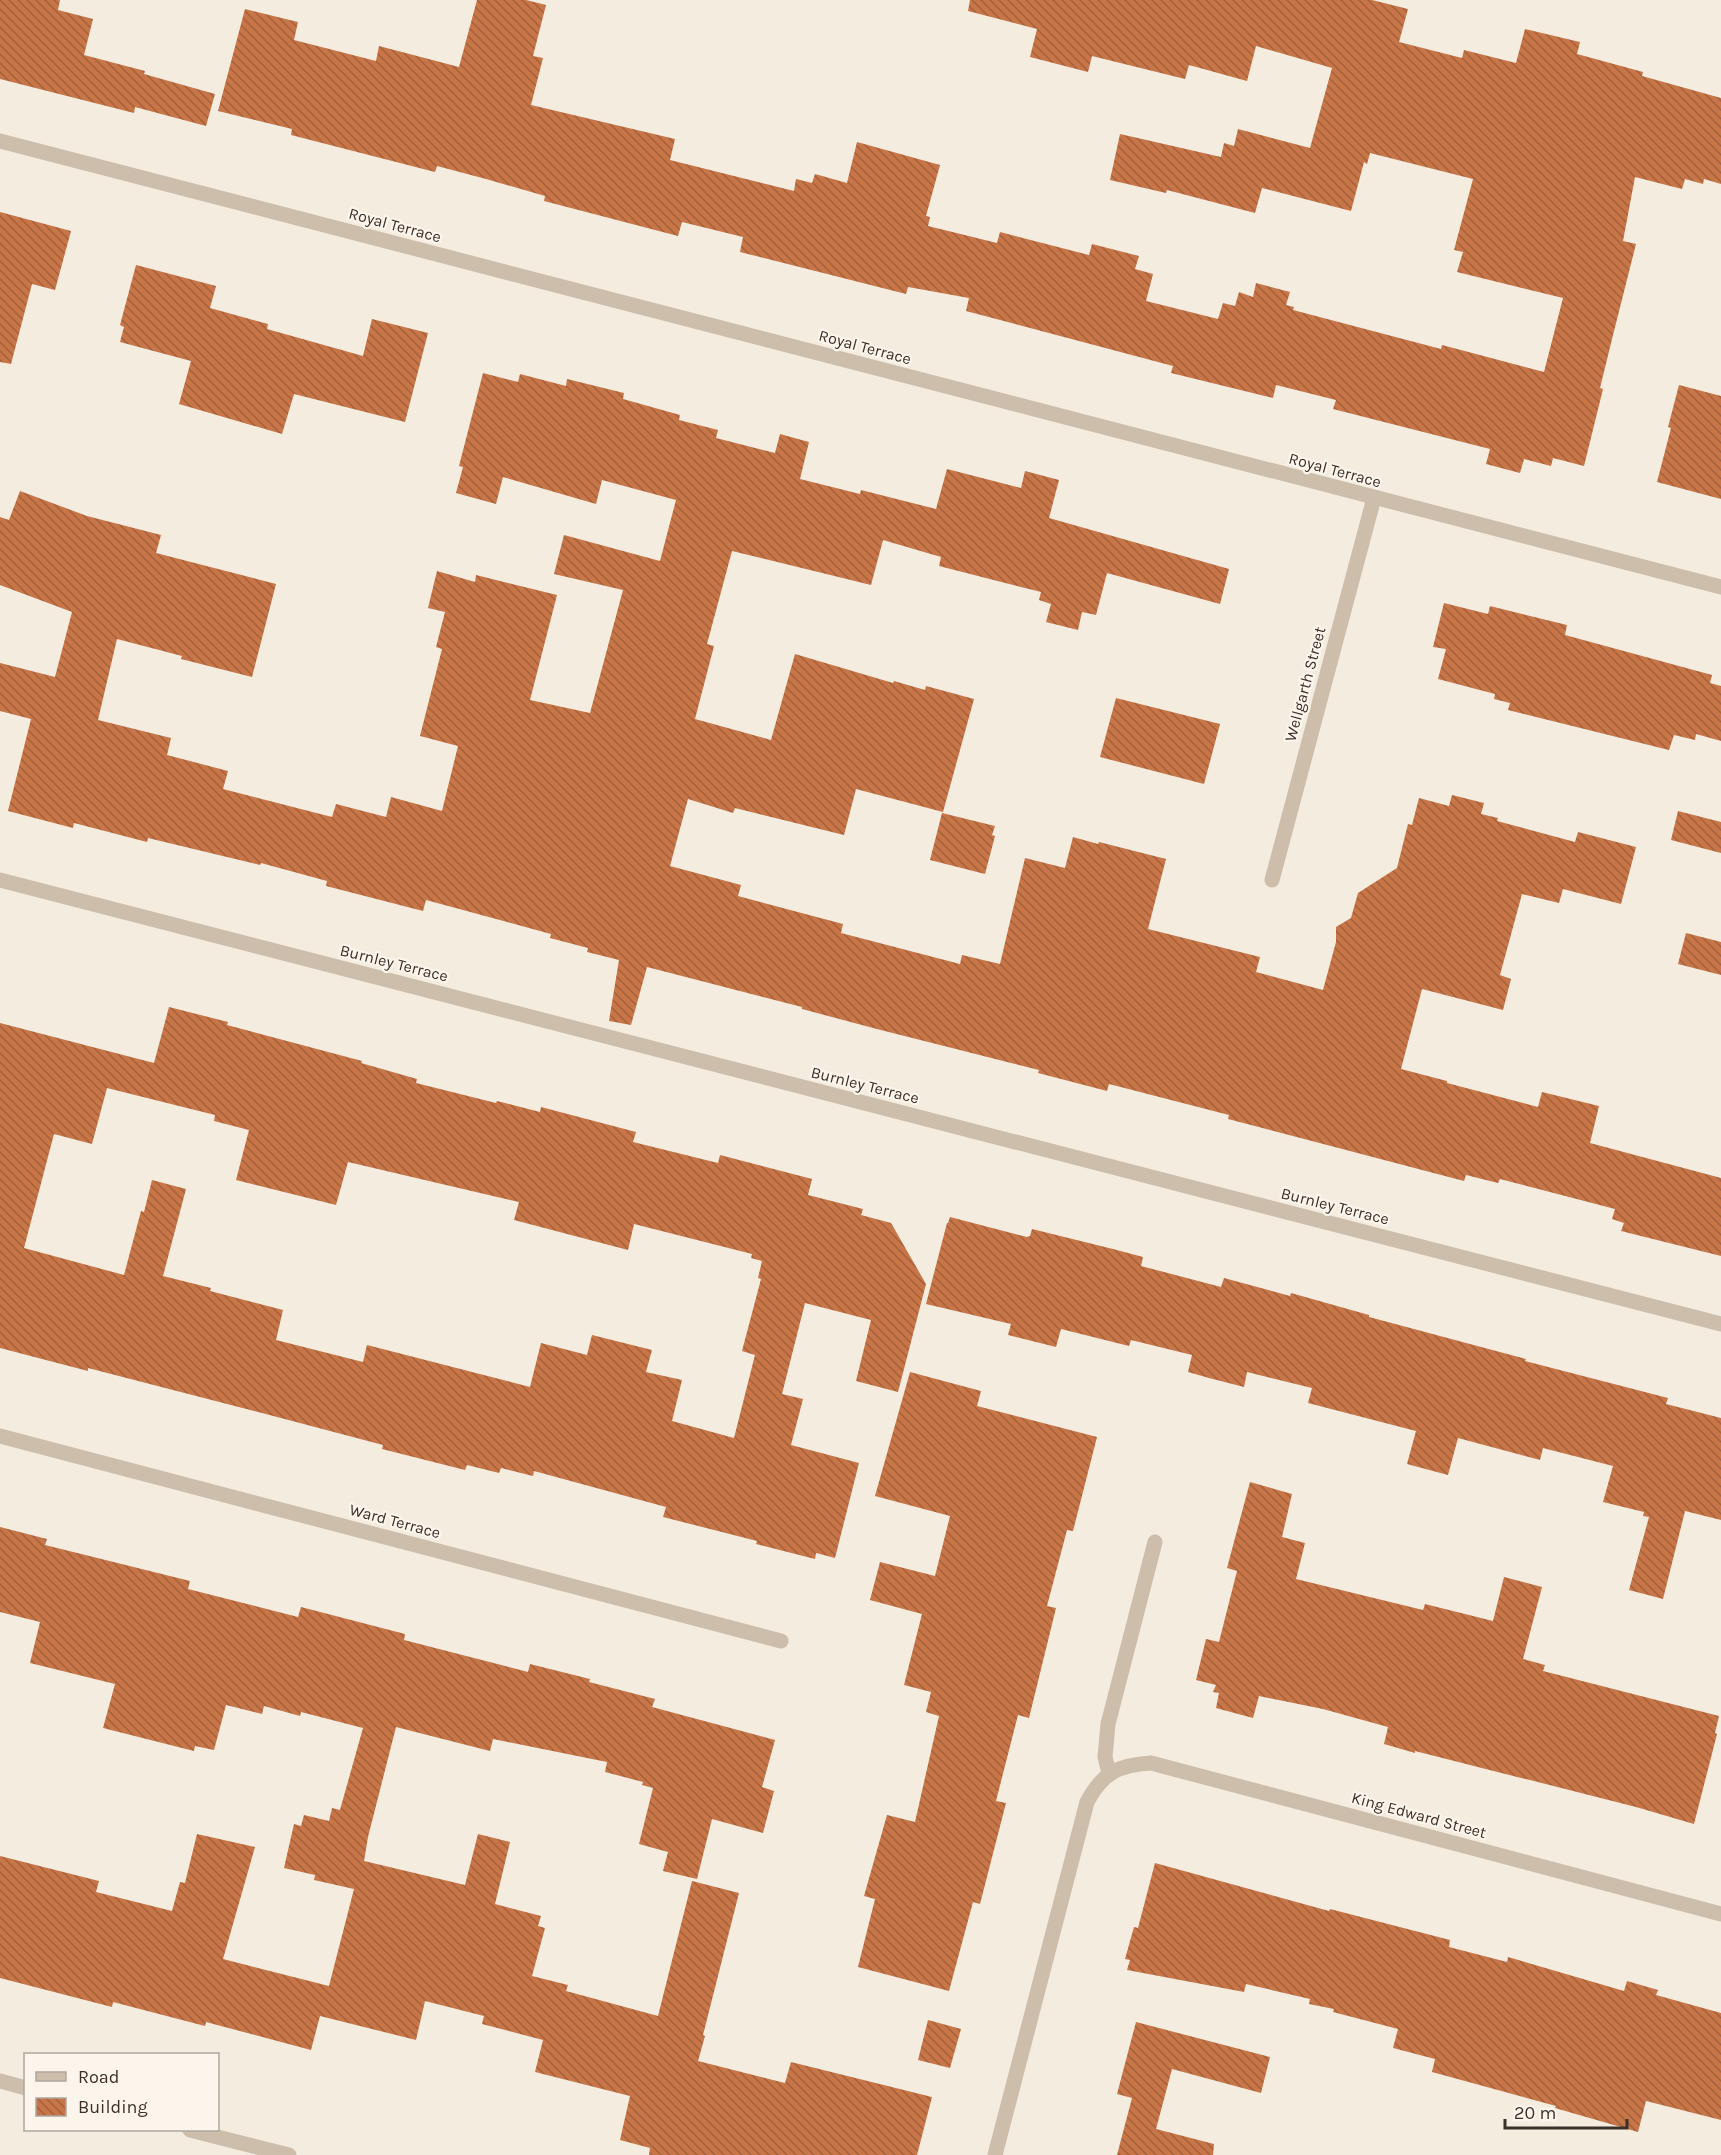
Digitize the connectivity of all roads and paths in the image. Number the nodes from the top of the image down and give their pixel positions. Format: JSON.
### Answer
{"nodes":[{"id":1,"x":0,"y":141,"type":"edge"},
{"id":2,"x":1374,"y":498,"type":"junction"},
{"id":3,"x":1721,"y":587,"type":"edge"},
{"id":4,"x":0,"y":880,"type":"edge"},
{"id":5,"x":1272,"y":880,"type":"dead end"},
{"id":6,"x":1721,"y":1324,"type":"edge"},
{"id":7,"x":0,"y":1436,"type":"edge"},
{"id":8,"x":1155,"y":1542,"type":"dead end"},
{"id":9,"x":781,"y":1641,"type":"dead end"},
{"id":10,"x":1109,"y":1773,"type":"junction"},
{"id":11,"x":1721,"y":1914,"type":"edge"},
{"id":12,"x":0,"y":2081,"type":"edge"},
{"id":13,"x":24,"y":2087,"type":"edge"},
{"id":14,"x":194,"y":2131,"type":"edge"},
{"id":15,"x":289,"y":2155,"type":"edge"},
{"id":16,"x":995,"y":2155,"type":"edge"}],
"edges":[{"from":1,"to":2,"type":"street","name":"Royal Terrace"},
{"from":2,"to":3,"type":"street","name":"Royal Terrace"},
{"from":2,"to":5,"type":"street","name":"Wellgarth Street"},
{"from":4,"to":6,"type":"street","name":"Burnley Terrace"},
{"from":7,"to":9,"type":"street","name":"Ward Terrace"},
{"from":8,"to":10,"type":"street"},
{"from":10,"to":11,"type":"street","name":"King Edward Street"},
{"from":10,"to":16,"type":"street"},
{"from":12,"to":13,"type":"street"},
{"from":14,"to":15,"type":"street"}]}
